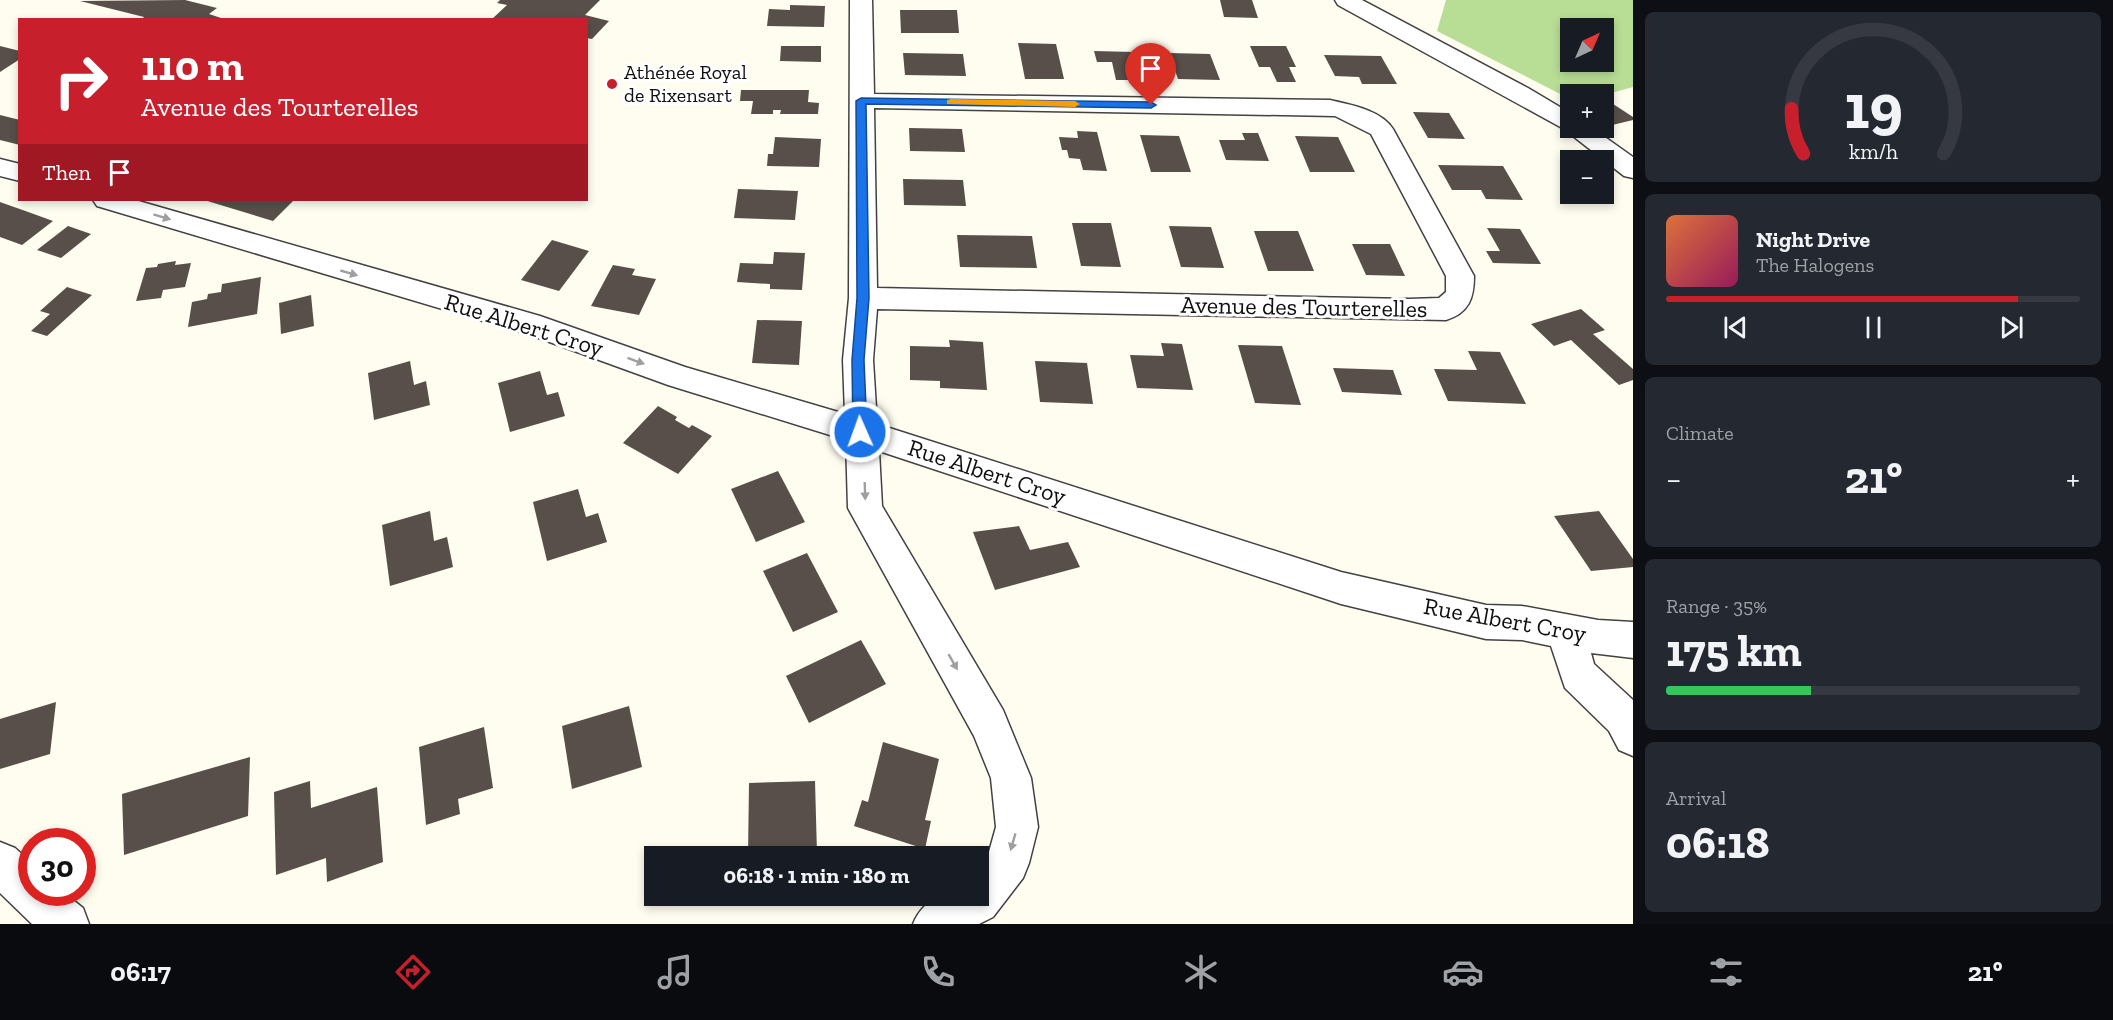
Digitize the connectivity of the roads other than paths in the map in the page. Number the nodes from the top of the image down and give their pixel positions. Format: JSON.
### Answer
{"nodes":[{"id":1,"x":861,"y":0,"type":"edge"},
{"id":2,"x":1346,"y":0,"type":"edge"},
{"id":3,"x":861,"y":101,"type":"junction"},
{"id":4,"x":1560,"y":117,"type":"edge"},
{"id":5,"x":1590,"y":138,"type":"edge"},
{"id":6,"x":0,"y":167,"type":"edge"},
{"id":7,"x":1633,"y":170,"type":"edge"},
{"id":8,"x":18,"y":172,"type":"edge"},
{"id":9,"x":109,"y":201,"type":"edge"},
{"id":10,"x":863,"y":298,"type":"junction"},
{"id":11,"x":860,"y":432,"type":"junction"},
{"id":12,"x":1564,"y":629,"type":"junction"},
{"id":13,"x":1633,"y":640,"type":"edge"},
{"id":14,"x":1630,"y":725,"type":"edge"},
{"id":15,"x":0,"y":862,"type":"edge"},
{"id":16,"x":67,"y":924,"type":"edge"},
{"id":17,"x":935,"y":924,"type":"edge"}],
"edges":[{"from":1,"to":3,"type":"street"},
{"from":2,"to":4,"type":"street"},
{"from":3,"to":10,"type":"street"},
{"from":3,"to":10,"type":"street","name":"Avenue des Tourterelles"},
{"from":5,"to":7,"type":"street"},
{"from":6,"to":8,"type":"street"},
{"from":9,"to":11,"type":"street","name":"Rue Albert Croy","one_way":true},
{"from":10,"to":11,"type":"street"},
{"from":11,"to":12,"type":"street","name":"Rue Albert Croy"},
{"from":11,"to":17,"type":"street","one_way":true},
{"from":12,"to":13,"type":"street","name":"Rue Albert Croy"},
{"from":12,"to":14,"type":"street"},
{"from":15,"to":16,"type":"street"}]}
